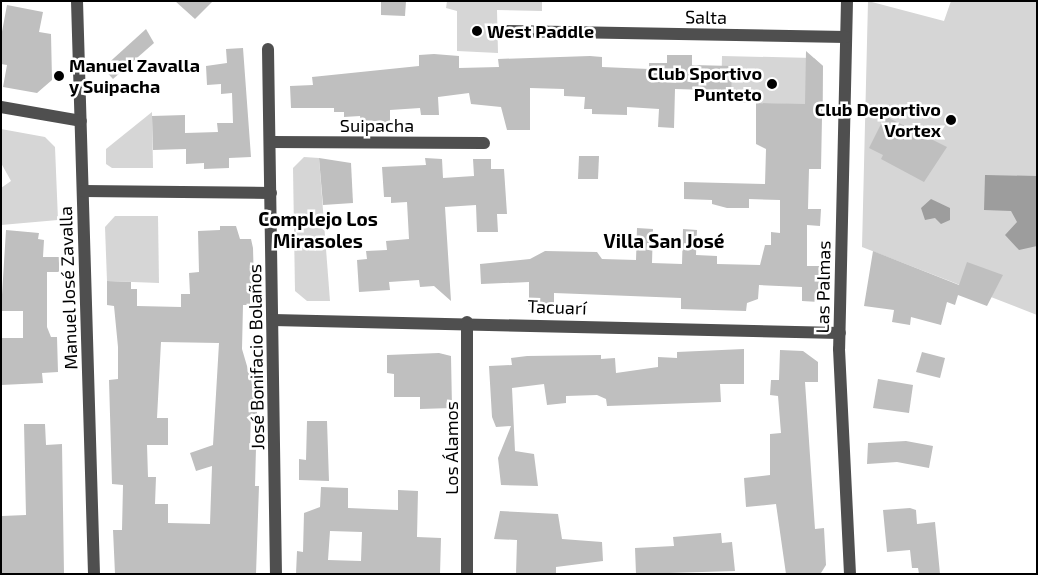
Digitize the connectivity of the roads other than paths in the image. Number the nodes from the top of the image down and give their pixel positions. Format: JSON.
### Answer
{"nodes":[{"id":1,"x":77,"y":1,"type":"edge"},
{"id":2,"x":847,"y":1,"type":"edge"},
{"id":3,"x":505,"y":31,"type":"dead end"},
{"id":4,"x":846,"y":36,"type":"junction"},
{"id":5,"x":268,"y":49,"type":"dead end"},
{"id":6,"x":1,"y":107,"type":"edge"},
{"id":7,"x":81,"y":121,"type":"junction"},
{"id":8,"x":270,"y":142,"type":"junction"},
{"id":9,"x":484,"y":143,"type":"dead end"},
{"id":10,"x":83,"y":190,"type":"junction"},
{"id":11,"x":271,"y":193,"type":"junction"},
{"id":12,"x":273,"y":320,"type":"junction"},
{"id":13,"x":467,"y":322,"type":"junction"},
{"id":14,"x":840,"y":332,"type":"junction"},
{"id":15,"x":94,"y":574,"type":"edge"},
{"id":16,"x":276,"y":574,"type":"edge"},
{"id":17,"x":467,"y":574,"type":"edge"},
{"id":18,"x":850,"y":574,"type":"edge"}],
"edges":[{"from":1,"to":7,"type":"street","name":"Manuel José Zavalla"},
{"from":2,"to":4,"type":"street","name":"Las Palmas"},
{"from":3,"to":4,"type":"street","name":"Salta"},
{"from":4,"to":14,"type":"street","name":"Las Palmas"},
{"from":5,"to":8,"type":"street","name":"José Bonifacio Bolaños"},
{"from":6,"to":7,"type":"street"},
{"from":7,"to":10,"type":"street","name":"Manuel José Zavalla"},
{"from":8,"to":9,"type":"street","name":"Suipacha"},
{"from":8,"to":11,"type":"street","name":"José Bonifacio Bolaños"},
{"from":10,"to":11,"type":"street"},
{"from":10,"to":15,"type":"street","name":"Manuel José Zavalla"},
{"from":11,"to":12,"type":"street","name":"José Bonifacio Bolaños"},
{"from":12,"to":13,"type":"street","name":"Tacuarí"},
{"from":12,"to":16,"type":"street","name":"José Bonifacio Bolaños"},
{"from":13,"to":14,"type":"street","name":"Tacuarí"},
{"from":13,"to":17,"type":"street","name":"Los Álamos"},
{"from":14,"to":18,"type":"street","name":"Las Palmas"}]}
